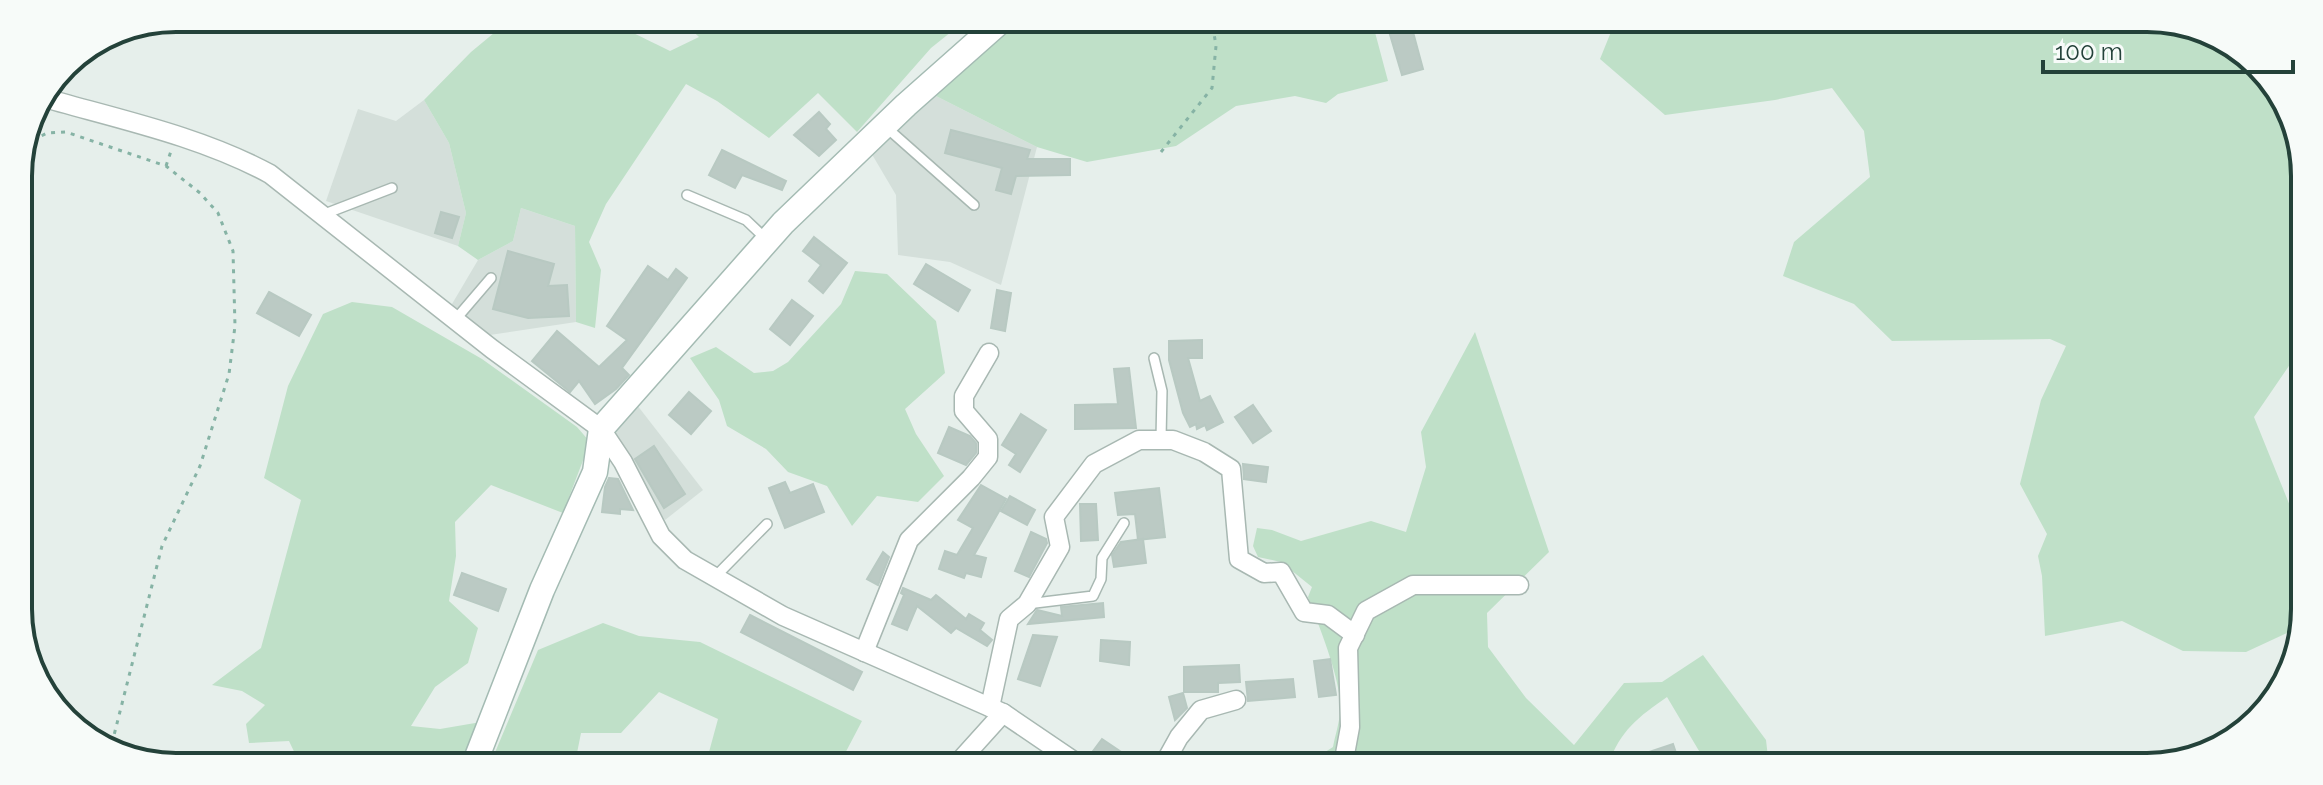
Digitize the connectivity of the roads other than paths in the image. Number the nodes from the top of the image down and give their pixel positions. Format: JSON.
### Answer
{"nodes":[{"id":1,"x":989,"y":32,"type":"edge"},
{"id":2,"x":53,"y":101,"type":"edge"},
{"id":3,"x":884,"y":125,"type":"junction"},
{"id":4,"x":392,"y":188,"type":"dead end"},
{"id":5,"x":687,"y":195,"type":"dead end"},
{"id":6,"x":974,"y":205,"type":"dead end"},
{"id":7,"x":322,"y":215,"type":"junction"},
{"id":8,"x":767,"y":240,"type":"junction"},
{"id":9,"x":491,"y":278,"type":"dead end"},
{"id":10,"x":455,"y":320,"type":"junction"},
{"id":11,"x":989,"y":353,"type":"dead end"},
{"id":12,"x":1154,"y":358,"type":"dead end"},
{"id":13,"x":601,"y":429,"type":"junction"},
{"id":14,"x":1161,"y":439,"type":"junction"},
{"id":15,"x":1124,"y":523,"type":"dead end"},
{"id":16,"x":767,"y":524,"type":"dead end"},
{"id":17,"x":714,"y":578,"type":"junction"},
{"id":18,"x":1519,"y":585,"type":"dead end"},
{"id":19,"x":1027,"y":604,"type":"junction"},
{"id":20,"x":1355,"y":635,"type":"junction"},
{"id":21,"x":864,"y":652,"type":"junction"},
{"id":22,"x":1236,"y":700,"type":"dead end"},
{"id":23,"x":996,"y":710,"type":"junction"},
{"id":24,"x":479,"y":753,"type":"edge"},
{"id":25,"x":965,"y":753,"type":"edge"},
{"id":26,"x":1061,"y":753,"type":"edge"},
{"id":27,"x":1170,"y":753,"type":"edge"},
{"id":28,"x":1345,"y":753,"type":"edge"}],
"edges":[{"from":1,"to":3,"type":"street"},
{"from":2,"to":7,"type":"street"},
{"from":3,"to":6,"type":"lane"},
{"from":3,"to":8,"type":"street"},
{"from":4,"to":7,"type":"lane"},
{"from":5,"to":8,"type":"lane"},
{"from":7,"to":10,"type":"street"},
{"from":8,"to":13,"type":"street"},
{"from":9,"to":10,"type":"lane"},
{"from":10,"to":13,"type":"street"},
{"from":11,"to":21,"type":"street"},
{"from":12,"to":14,"type":"lane"},
{"from":13,"to":17,"type":"street"},
{"from":13,"to":24,"type":"street"},
{"from":14,"to":19,"type":"street"},
{"from":14,"to":20,"type":"street"},
{"from":15,"to":19,"type":"lane"},
{"from":16,"to":17,"type":"lane"},
{"from":17,"to":21,"type":"street"},
{"from":18,"to":20,"type":"street"},
{"from":19,"to":23,"type":"street"},
{"from":20,"to":28,"type":"street"},
{"from":21,"to":23,"type":"street"},
{"from":22,"to":27,"type":"street"},
{"from":23,"to":25,"type":"street"},
{"from":23,"to":26,"type":"street"}]}
